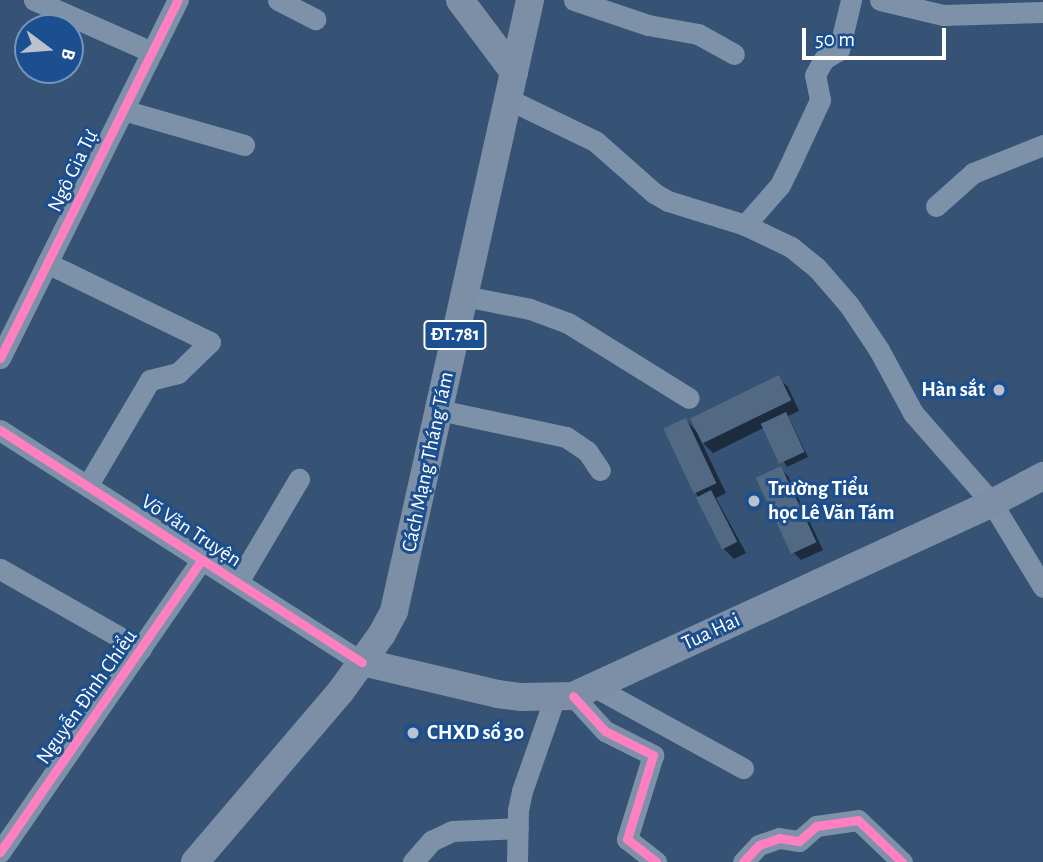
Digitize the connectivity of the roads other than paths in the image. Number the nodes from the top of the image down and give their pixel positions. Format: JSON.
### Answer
{"nodes":[{"id":1,"x":34,"y":0,"type":"edge"},
{"id":2,"x":178,"y":0,"type":"edge"},
{"id":3,"x":278,"y":0,"type":"edge"},
{"id":4,"x":460,"y":0,"type":"edge"},
{"id":5,"x":530,"y":0,"type":"edge"},
{"id":6,"x":574,"y":0,"type":"edge"},
{"id":7,"x":851,"y":0,"type":"edge"},
{"id":8,"x":880,"y":0,"type":"edge"},
{"id":9,"x":1043,"y":12,"type":"edge"},
{"id":10,"x":316,"y":19,"type":"dead end"},
{"id":11,"x":152,"y":52,"type":"junction"},
{"id":12,"x":734,"y":54,"type":"dead end"},
{"id":13,"x":514,"y":72,"type":"junction"},
{"id":14,"x":508,"y":99,"type":"junction"},
{"id":15,"x":123,"y":110,"type":"junction"},
{"id":16,"x":244,"y":145,"type":"dead end"},
{"id":17,"x":1043,"y":145,"type":"edge"},
{"id":18,"x":936,"y":206,"type":"dead end"},
{"id":19,"x":745,"y":225,"type":"junction"},
{"id":20,"x":47,"y":263,"type":"junction"},
{"id":21,"x":464,"y":296,"type":"junction"},
{"id":22,"x":0,"y":358,"type":"edge"},
{"id":23,"x":689,"y":398,"type":"dead end"},
{"id":24,"x":439,"y":410,"type":"junction"},
{"id":25,"x":0,"y":430,"type":"edge"},
{"id":26,"x":600,"y":470,"type":"dead end"},
{"id":27,"x":1043,"y":476,"type":"edge"},
{"id":28,"x":299,"y":479,"type":"dead end"},
{"id":29,"x":88,"y":485,"type":"junction"},
{"id":30,"x":992,"y":503,"type":"junction"},
{"id":31,"x":201,"y":561,"type":"junction"},
{"id":32,"x":0,"y":569,"type":"edge"},
{"id":33,"x":238,"y":582,"type":"junction"},
{"id":34,"x":1043,"y":587,"type":"edge"},
{"id":35,"x":141,"y":649,"type":"junction"},
{"id":36,"x":362,"y":662,"type":"junction"},
{"id":37,"x":574,"y":693,"type":"junction"},
{"id":38,"x":743,"y":768,"type":"dead end"},
{"id":39,"x":518,"y":828,"type":"junction"},
{"id":40,"x":0,"y":852,"type":"edge"},
{"id":41,"x":195,"y":862,"type":"edge"},
{"id":42,"x":413,"y":862,"type":"edge"},
{"id":43,"x":517,"y":862,"type":"edge"},
{"id":44,"x":656,"y":862,"type":"edge"},
{"id":45,"x":743,"y":862,"type":"edge"},
{"id":46,"x":902,"y":862,"type":"edge"}],
"edges":[{"from":1,"to":11,"type":"street"},
{"from":2,"to":11,"type":"street","name":"Ngô Gia Tự"},
{"from":3,"to":10,"type":"street"},
{"from":4,"to":13,"type":"main road"},
{"from":5,"to":13,"type":"main road","name":"Cách Mạng Tháng Tám","number":"ĐT.781"},
{"from":6,"to":12,"type":"street"},
{"from":7,"to":19,"type":"street"},
{"from":8,"to":9,"type":"street"},
{"from":11,"to":15,"type":"street","name":"Ngô Gia Tự"},
{"from":13,"to":14,"type":"main road","name":"Cách Mạng Tháng Tám","number":"ĐT.781"},
{"from":14,"to":19,"type":"street"},
{"from":14,"to":21,"type":"main road","name":"Cách Mạng Tháng Tám","number":"ĐT.781"},
{"from":15,"to":16,"type":"street"},
{"from":15,"to":20,"type":"street","name":"Ngô Gia Tự"},
{"from":17,"to":18,"type":"street"},
{"from":19,"to":30,"type":"street"},
{"from":20,"to":22,"type":"street","name":"Ngô Gia Tự"},
{"from":20,"to":29,"type":"street"},
{"from":21,"to":23,"type":"street"},
{"from":21,"to":24,"type":"main road","name":"Cách Mạng Tháng Tám","number":"ĐT.781"},
{"from":24,"to":26,"type":"street"},
{"from":24,"to":36,"type":"main road","name":"Cách Mạng Tháng Tám","number":"ĐT.781"},
{"from":25,"to":29,"type":"street","name":"Võ Văn Truyện"},
{"from":27,"to":30,"type":"main road","name":"Tua Hai"},
{"from":28,"to":33,"type":"street"},
{"from":29,"to":31,"type":"street","name":"Võ Văn Truyện"},
{"from":30,"to":34,"type":"street"},
{"from":30,"to":37,"type":"main road","name":"Tua Hai"},
{"from":31,"to":33,"type":"street","name":"Võ Văn Truyện"},
{"from":31,"to":35,"type":"street","name":"Nguyễn Đình Chiểu"},
{"from":32,"to":35,"type":"street"},
{"from":33,"to":36,"type":"street","name":"Võ Văn Truyện"},
{"from":35,"to":40,"type":"street","name":"Nguyễn Đình Chiểu"},
{"from":36,"to":37,"type":"main road","name":"Tua Hai"},
{"from":36,"to":41,"type":"main road","name":"Cách Mạng Tháng Tám","number":"ĐT.781"},
{"from":37,"to":38,"type":"street"},
{"from":37,"to":39,"type":"street"},
{"from":37,"to":44,"type":"street"},
{"from":39,"to":42,"type":"street"},
{"from":39,"to":43,"type":"street"},
{"from":45,"to":46,"type":"street"}]}
